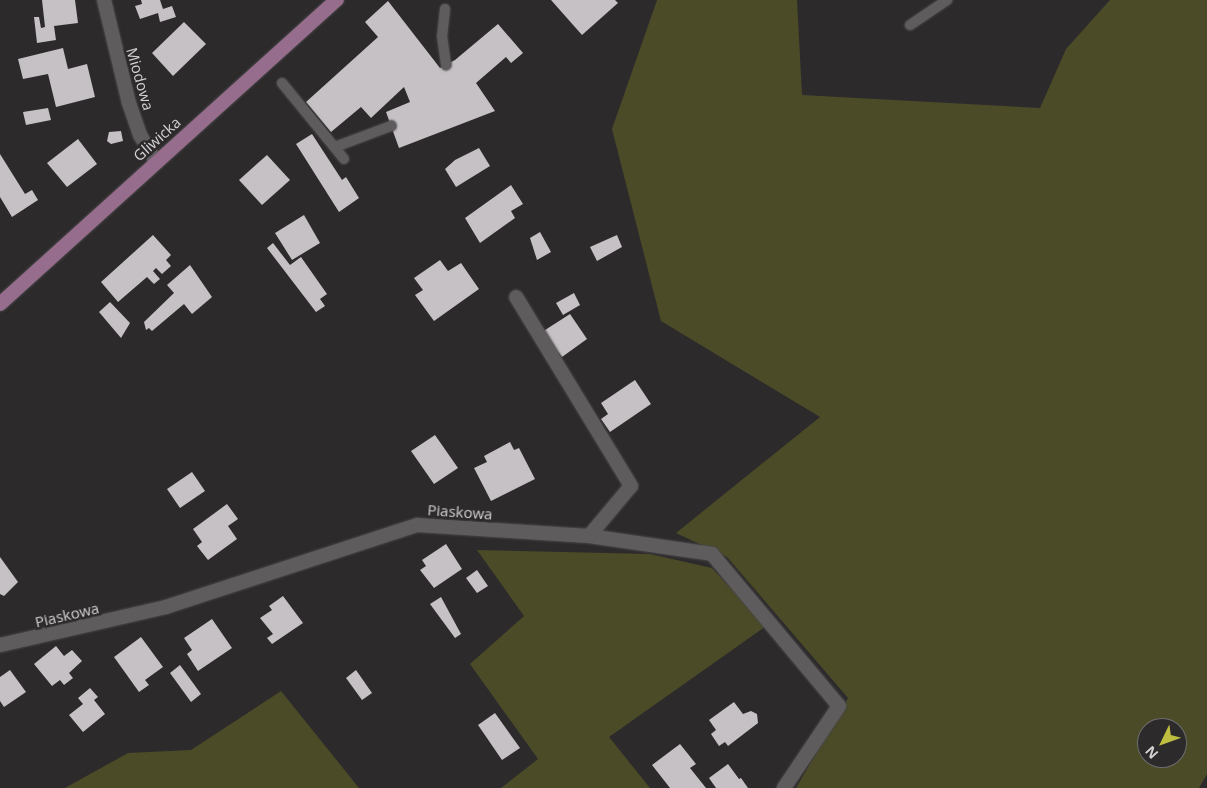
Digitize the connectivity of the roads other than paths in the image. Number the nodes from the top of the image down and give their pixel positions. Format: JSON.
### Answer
{"nodes":[{"id":1,"x":104,"y":0,"type":"edge"},
{"id":2,"x":337,"y":0,"type":"edge"},
{"id":3,"x":947,"y":0,"type":"edge"},
{"id":4,"x":445,"y":9,"type":"dead end"},
{"id":5,"x":910,"y":25,"type":"dead end"},
{"id":6,"x":446,"y":65,"type":"dead end"},
{"id":7,"x":282,"y":83,"type":"dead end"},
{"id":8,"x":391,"y":126,"type":"dead end"},
{"id":9,"x":335,"y":147,"type":"junction"},
{"id":10,"x":344,"y":159,"type":"dead end"},
{"id":11,"x":156,"y":162,"type":"junction"},
{"id":12,"x":516,"y":297,"type":"dead end"},
{"id":13,"x":0,"y":304,"type":"edge"},
{"id":14,"x":589,"y":536,"type":"junction"},
{"id":15,"x":0,"y":645,"type":"edge"},
{"id":16,"x":784,"y":788,"type":"edge"}],
"edges":[{"from":1,"to":11,"type":"street","name":"Miodowa"},
{"from":2,"to":11,"type":"main road","name":"Gliwicka"},
{"from":3,"to":5,"type":"lane"},
{"from":4,"to":6,"type":"lane"},
{"from":7,"to":9,"type":"lane"},
{"from":8,"to":9,"type":"lane"},
{"from":9,"to":10,"type":"lane"},
{"from":11,"to":13,"type":"main road","name":"Gliwicka"},
{"from":12,"to":14,"type":"street"},
{"from":14,"to":15,"type":"street","name":"Piaskowa"},
{"from":14,"to":16,"type":"street","name":"Piaskowa"}]}
